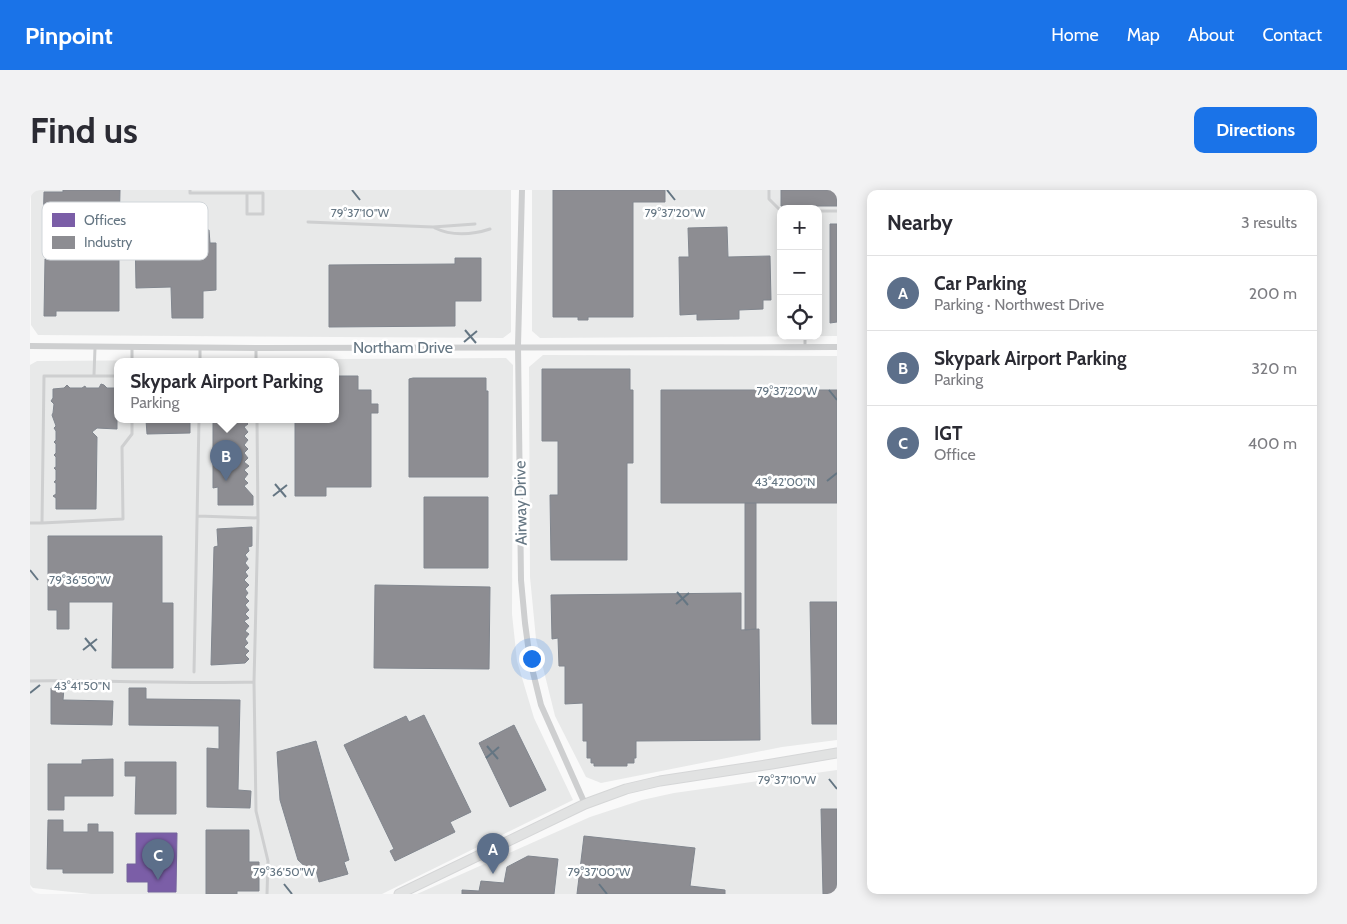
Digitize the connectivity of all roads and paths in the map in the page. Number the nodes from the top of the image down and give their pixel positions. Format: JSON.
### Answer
{"nodes":[{"id":1,"x":190,"y":190,"type":"edge"},
{"id":2,"x":522,"y":190,"type":"edge"},
{"id":3,"x":769,"y":190,"type":"edge"},
{"id":4,"x":263,"y":192,"type":"edge"},
{"id":5,"x":247,"y":193,"type":"junction"},
{"id":6,"x":777,"y":207,"type":"edge"},
{"id":7,"x":822,"y":211,"type":"edge"},
{"id":8,"x":837,"y":211,"type":"edge"},
{"id":9,"x":308,"y":222,"type":"dead end"},
{"id":10,"x":474,"y":224,"type":"dead end"},
{"id":11,"x":433,"y":227,"type":"junction"},
{"id":12,"x":490,"y":229,"type":"dead end"},
{"id":13,"x":805,"y":340,"type":"edge"},
{"id":14,"x":30,"y":346,"type":"edge"},
{"id":15,"x":518,"y":346,"type":"junction"},
{"id":16,"x":805,"y":347,"type":"junction"},
{"id":17,"x":837,"y":347,"type":"edge"},
{"id":18,"x":95,"y":348,"type":"junction"},
{"id":19,"x":132,"y":348,"type":"junction"},
{"id":20,"x":200,"y":348,"type":"junction"},
{"id":21,"x":256,"y":348,"type":"junction"},
{"id":22,"x":132,"y":358,"type":"edge"},
{"id":23,"x":200,"y":358,"type":"edge"},
{"id":24,"x":256,"y":358,"type":"edge"},
{"id":25,"x":94,"y":375,"type":"junction"},
{"id":26,"x":114,"y":376,"type":"edge"},
{"id":27,"x":132,"y":423,"type":"edge"},
{"id":28,"x":199,"y":423,"type":"edge"},
{"id":29,"x":257,"y":423,"type":"edge"},
{"id":30,"x":198,"y":516,"type":"junction"},
{"id":31,"x":258,"y":518,"type":"junction"},
{"id":32,"x":30,"y":523,"type":"edge"},
{"id":33,"x":42,"y":523,"type":"junction"},
{"id":34,"x":194,"y":672,"type":"dead end"},
{"id":35,"x":30,"y":681,"type":"edge"},
{"id":36,"x":254,"y":682,"type":"junction"},
{"id":37,"x":837,"y":753,"type":"edge"},
{"id":38,"x":585,"y":804,"type":"junction"},
{"id":39,"x":267,"y":894,"type":"edge"},
{"id":40,"x":399,"y":894,"type":"edge"}],
"edges":[{"from":1,"to":5,"type":"lane"},
{"from":2,"to":15,"type":"street","name":"Airway Drive"},
{"from":3,"to":6,"type":"lane"},
{"from":4,"to":5,"type":"lane"},
{"from":4,"to":5,"type":"lane"},
{"from":7,"to":8,"type":"lane"},
{"from":9,"to":11,"type":"lane"},
{"from":10,"to":11,"type":"lane"},
{"from":11,"to":12,"type":"lane"},
{"from":13,"to":16,"type":"lane"},
{"from":14,"to":18,"type":"street","name":"Northam Drive"},
{"from":15,"to":16,"type":"street","name":"Northam Drive"},
{"from":15,"to":21,"type":"street","name":"Northam Drive"},
{"from":15,"to":38,"type":"street","name":"Airway Drive"},
{"from":16,"to":17,"type":"street","name":"Northam Drive"},
{"from":18,"to":19,"type":"street","name":"Northam Drive"},
{"from":18,"to":25,"type":"lane"},
{"from":19,"to":20,"type":"street","name":"Northam Drive"},
{"from":19,"to":22,"type":"lane"},
{"from":20,"to":21,"type":"street","name":"Northam Drive"},
{"from":20,"to":23,"type":"lane"},
{"from":21,"to":24,"type":"lane"},
{"from":25,"to":26,"type":"lane"},
{"from":25,"to":33,"type":"lane"},
{"from":27,"to":33,"type":"lane"},
{"from":28,"to":30,"type":"lane"},
{"from":29,"to":31,"type":"lane"},
{"from":30,"to":31,"type":"lane"},
{"from":30,"to":34,"type":"lane"},
{"from":31,"to":36,"type":"lane"},
{"from":32,"to":33,"type":"lane"},
{"from":35,"to":36,"type":"lane"},
{"from":36,"to":39,"type":"lane"},
{"from":37,"to":38,"type":"street"},
{"from":38,"to":40,"type":"street"}]}
